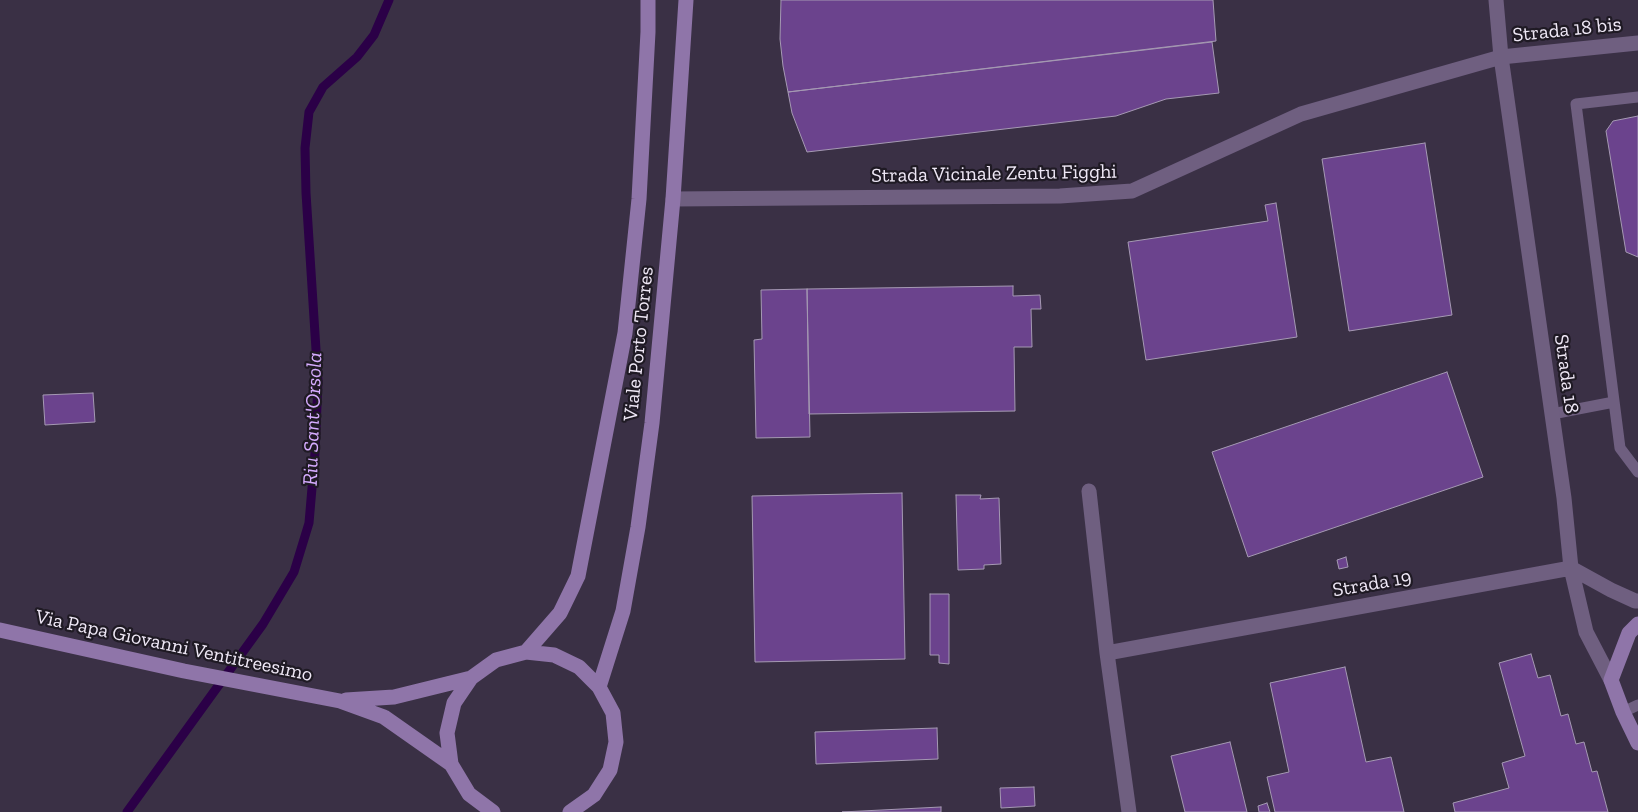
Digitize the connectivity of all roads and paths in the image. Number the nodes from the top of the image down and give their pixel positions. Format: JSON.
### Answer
{"nodes":[{"id":1,"x":648,"y":0,"type":"edge"},
{"id":2,"x":686,"y":0,"type":"edge"},
{"id":3,"x":1496,"y":0,"type":"edge"},
{"id":4,"x":1638,"y":43,"type":"edge"},
{"id":5,"x":1501,"y":57,"type":"junction"},
{"id":6,"x":1638,"y":97,"type":"edge"},
{"id":7,"x":673,"y":198,"type":"junction"},
{"id":8,"x":1614,"y":402,"type":"junction"},
{"id":9,"x":1552,"y":414,"type":"junction"},
{"id":10,"x":1638,"y":472,"type":"edge"},
{"id":11,"x":1089,"y":491,"type":"dead end"},
{"id":12,"x":1571,"y":568,"type":"junction"},
{"id":13,"x":1638,"y":601,"type":"edge"},
{"id":14,"x":1638,"y":624,"type":"edge"},
{"id":15,"x":0,"y":630,"type":"edge"},
{"id":16,"x":526,"y":652,"type":"junction"},
{"id":17,"x":1107,"y":653,"type":"junction"},
{"id":18,"x":471,"y":678,"type":"junction"},
{"id":19,"x":1611,"y":680,"type":"junction"},
{"id":20,"x":599,"y":686,"type":"junction"},
{"id":21,"x":340,"y":701,"type":"junction"},
{"id":22,"x":1638,"y":705,"type":"edge"},
{"id":23,"x":1623,"y":712,"type":"junction"},
{"id":24,"x":1638,"y":743,"type":"edge"},
{"id":25,"x":451,"y":764,"type":"junction"},
{"id":26,"x":594,"y":794,"type":"junction"},
{"id":27,"x":493,"y":812,"type":"edge"},
{"id":28,"x":570,"y":812,"type":"edge"},
{"id":29,"x":588,"y":812,"type":"edge"},
{"id":30,"x":1129,"y":812,"type":"edge"}],
"edges":[{"from":1,"to":16,"type":"main road","name":"Viale Porto Torres"},
{"from":2,"to":7,"type":"main road","name":"Viale Porto Torres"},
{"from":3,"to":5,"type":"street","name":"Strada 18"},
{"from":4,"to":5,"type":"street","name":"Strada 18 bis"},
{"from":5,"to":7,"type":"street","name":"Strada Vicinale Zentu Figghi"},
{"from":5,"to":9,"type":"street","name":"Strada 18"},
{"from":6,"to":8,"type":"lane"},
{"from":7,"to":20,"type":"main road","name":"Viale Porto Torres"},
{"from":8,"to":9,"type":"lane"},
{"from":8,"to":10,"type":"lane"},
{"from":9,"to":12,"type":"street","name":"Strada 18"},
{"from":11,"to":17,"type":"street"},
{"from":12,"to":13,"type":"street"},
{"from":12,"to":17,"type":"street","name":"Strada 19"},
{"from":12,"to":19,"type":"street","name":"Strada 18"},
{"from":14,"to":19,"type":"main road"},
{"from":15,"to":21,"type":"main road","name":"Via Papa Giovanni Ventitreesimo"},
{"from":16,"to":18,"type":"main road"},
{"from":16,"to":20,"type":"main road"},
{"from":17,"to":30,"type":"street"},
{"from":18,"to":21,"type":"main road","name":"Via Papa Giovanni Ventitreesimo"},
{"from":18,"to":25,"type":"main road"},
{"from":19,"to":23,"type":"main road","name":"Strada 18"},
{"from":20,"to":26,"type":"main road"},
{"from":21,"to":25,"type":"main road","name":"Via Papa Giovanni Ventitreesimo"},
{"from":22,"to":23,"type":"lane"},
{"from":23,"to":24,"type":"main road","name":"Strada 18"},
{"from":25,"to":27,"type":"main road"},
{"from":26,"to":28,"type":"main road"},
{"from":26,"to":29,"type":"main road"}]}
